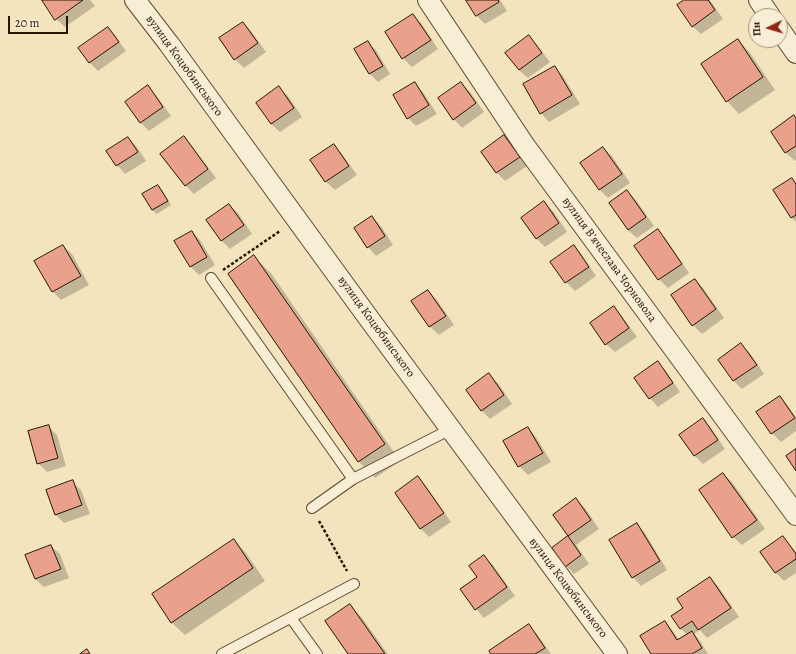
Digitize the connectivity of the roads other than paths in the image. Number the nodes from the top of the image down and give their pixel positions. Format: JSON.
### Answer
{"nodes":[{"id":1,"x":135,"y":0,"type":"edge"},
{"id":2,"x":428,"y":0,"type":"edge"},
{"id":3,"x":788,"y":42,"type":"edge"},
{"id":4,"x":796,"y":53,"type":"edge"},
{"id":5,"x":211,"y":278,"type":"road end"},
{"id":6,"x":451,"y":429,"type":"junction"},
{"id":7,"x":353,"y":479,"type":"junction"},
{"id":8,"x":312,"y":508,"type":"road end"},
{"id":9,"x":796,"y":515,"type":"edge"},
{"id":10,"x":354,"y":584,"type":"road end"},
{"id":11,"x":291,"y":618,"type":"junction"},
{"id":12,"x":222,"y":654,"type":"edge"},
{"id":13,"x":317,"y":654,"type":"edge"},
{"id":14,"x":617,"y":654,"type":"edge"}],
"edges":[{"from":1,"to":6,"type":"street","name":"вулиця Коцюбинського"},
{"from":2,"to":9,"type":"street","name":"вулиця Вʼячеслава Чорновола"},
{"from":3,"to":4,"type":"street"},
{"from":5,"to":7,"type":"lane"},
{"from":6,"to":7,"type":"lane"},
{"from":6,"to":14,"type":"street","name":"вулиця Коцюбинського"},
{"from":7,"to":8,"type":"lane"},
{"from":10,"to":11,"type":"lane"},
{"from":11,"to":12,"type":"lane"},
{"from":11,"to":13,"type":"lane"}]}
